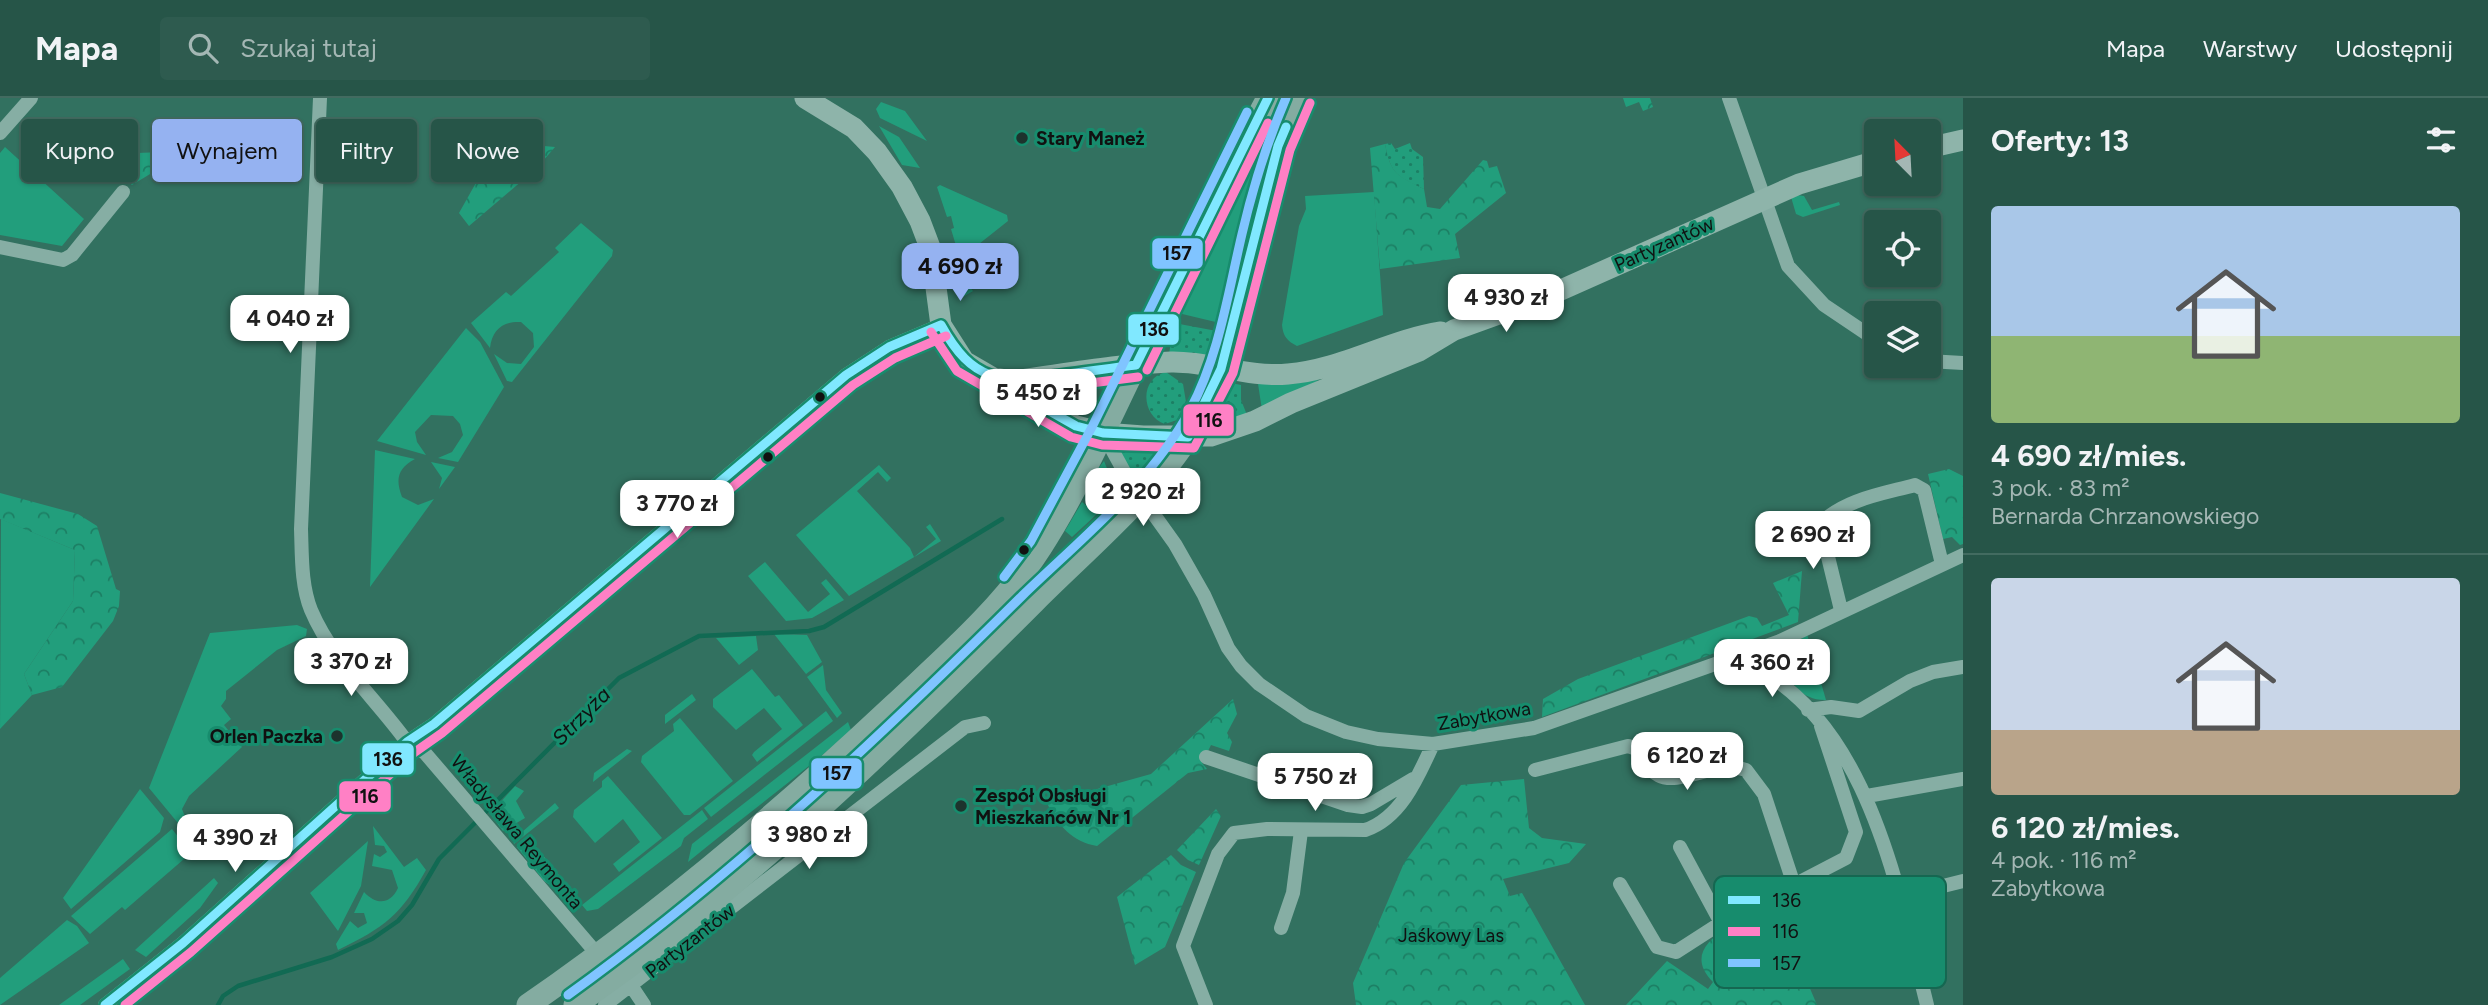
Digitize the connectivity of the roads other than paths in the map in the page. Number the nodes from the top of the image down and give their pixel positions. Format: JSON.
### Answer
{"nodes":[{"id":1,"x":31,"y":98,"type":"edge"},
{"id":2,"x":320,"y":98,"type":"edge"},
{"id":3,"x":805,"y":98,"type":"edge"},
{"id":4,"x":1268,"y":98,"type":"edge"},
{"id":5,"x":1299,"y":98,"type":"edge"},
{"id":6,"x":1729,"y":98,"type":"edge"},
{"id":7,"x":0,"y":133,"type":"edge"},
{"id":8,"x":1963,"y":139,"type":"edge"},
{"id":9,"x":1941,"y":145,"type":"edge"},
{"id":10,"x":1864,"y":164,"type":"edge"},
{"id":11,"x":123,"y":192,"type":"dead end"},
{"id":12,"x":1763,"y":200,"type":"junction"},
{"id":13,"x":0,"y":247,"type":"edge"},
{"id":14,"x":941,"y":325,"type":"junction"},
{"id":15,"x":1454,"y":330,"type":"junction"},
{"id":16,"x":1864,"y":332,"type":"edge"},
{"id":17,"x":1941,"y":362,"type":"edge"},
{"id":18,"x":1963,"y":363,"type":"edge"},
{"id":19,"x":1136,"y":365,"type":"junction"},
{"id":20,"x":1221,"y":369,"type":"junction"},
{"id":21,"x":993,"y":378,"type":"junction"},
{"id":22,"x":1103,"y":433,"type":"junction"},
{"id":23,"x":1188,"y":437,"type":"junction"},
{"id":24,"x":1141,"y":496,"type":"junction"},
{"id":25,"x":1963,"y":555,"type":"edge"},
{"id":26,"x":1942,"y":565,"type":"junction"},
{"id":27,"x":1841,"y":610,"type":"junction"},
{"id":28,"x":1780,"y":641,"type":"junction"},
{"id":29,"x":1733,"y":658,"type":"junction"},
{"id":30,"x":1963,"y":667,"type":"edge"},
{"id":31,"x":1774,"y":678,"type":"junction"},
{"id":32,"x":1808,"y":710,"type":"junction"},
{"id":33,"x":984,"y":723,"type":"dead end"},
{"id":34,"x":1821,"y":726,"type":"junction"},
{"id":35,"x":407,"y":742,"type":"junction"},
{"id":36,"x":1433,"y":744,"type":"junction"},
{"id":37,"x":1206,"y":757,"type":"dead end"},
{"id":38,"x":1535,"y":771,"type":"dead end"},
{"id":39,"x":1418,"y":776,"type":"junction"},
{"id":40,"x":1963,"y":779,"type":"edge"},
{"id":41,"x":1867,"y":796,"type":"junction"},
{"id":42,"x":1301,"y":831,"type":"junction"},
{"id":43,"x":1680,"y":847,"type":"dead end"},
{"id":44,"x":1791,"y":876,"type":"edge"},
{"id":45,"x":1813,"y":876,"type":"edge"},
{"id":46,"x":1892,"y":876,"type":"edge"},
{"id":47,"x":1963,"y":881,"type":"edge"},
{"id":48,"x":1620,"y":884,"type":"dead end"},
{"id":49,"x":1946,"y":885,"type":"edge"},
{"id":50,"x":1714,"y":910,"type":"edge"},
{"id":51,"x":1281,"y":928,"type":"dead end"},
{"id":52,"x":1714,"y":928,"type":"edge"},
{"id":53,"x":598,"y":955,"type":"junction"},
{"id":54,"x":632,"y":987,"type":"junction"},
{"id":55,"x":1923,"y":988,"type":"edge"},
{"id":56,"x":105,"y":1005,"type":"edge"},
{"id":57,"x":528,"y":1005,"type":"edge"},
{"id":58,"x":575,"y":1005,"type":"edge"},
{"id":59,"x":606,"y":1005,"type":"edge"},
{"id":60,"x":644,"y":1005,"type":"edge"},
{"id":61,"x":1206,"y":1005,"type":"edge"},
{"id":62,"x":1927,"y":1005,"type":"edge"}],
"edges":[{"from":1,"to":7,"type":"street"},
{"from":2,"to":35,"type":"street","name":"Władysława Reymonta"},
{"from":3,"to":14,"type":"street"},
{"from":4,"to":19,"type":"main road"},
{"from":5,"to":20,"type":"main road"},
{"from":6,"to":12,"type":"street"},
{"from":8,"to":9,"type":"street"},
{"from":10,"to":12,"type":"street","name":"Partyzantów"},
{"from":11,"to":13,"type":"street"},
{"from":12,"to":15,"type":"street","name":"Partyzantów"},
{"from":12,"to":16,"type":"street"},
{"from":14,"to":21,"type":"street","name":"Partyzantów"},
{"from":14,"to":35,"type":"street"},
{"from":15,"to":20,"type":"street","name":"Partyzantów"},
{"from":15,"to":23,"type":"street","name":"Partyzantów"},
{"from":17,"to":18,"type":"street"},
{"from":19,"to":20,"type":"street","name":"Partyzantów"},
{"from":19,"to":21,"type":"street","name":"Partyzantów"},
{"from":19,"to":22,"type":"main road"},
{"from":20,"to":23,"type":"main road"},
{"from":21,"to":22,"type":"street","name":"Partyzantów"},
{"from":22,"to":23,"type":"street","name":"Partyzantów"},
{"from":22,"to":24,"type":"street","name":"Zabytkowa"},
{"from":22,"to":53,"type":"main road"},
{"from":23,"to":24,"type":"main road"},
{"from":24,"to":36,"type":"street","name":"Zabytkowa"},
{"from":24,"to":58,"type":"main road"},
{"from":25,"to":26,"type":"street","name":"Zabytkowa"},
{"from":26,"to":27,"type":"street","name":"Zabytkowa"},
{"from":26,"to":27,"type":"street"},
{"from":27,"to":28,"type":"street","name":"Zabytkowa"},
{"from":28,"to":29,"type":"street","name":"Zabytkowa"},
{"from":28,"to":31,"type":"street"},
{"from":29,"to":31,"type":"street"},
{"from":29,"to":36,"type":"street","name":"Zabytkowa"},
{"from":30,"to":32,"type":"street"},
{"from":31,"to":32,"type":"street"},
{"from":32,"to":34,"type":"street"},
{"from":33,"to":54,"type":"street","name":"Partyzantów"},
{"from":34,"to":41,"type":"street"},
{"from":34,"to":45,"type":"street"},
{"from":35,"to":53,"type":"street","name":"Władysława Reymonta"},
{"from":35,"to":56,"type":"street"},
{"from":36,"to":39,"type":"street"},
{"from":37,"to":39,"type":"street"},
{"from":38,"to":44,"type":"street"},
{"from":39,"to":42,"type":"street"},
{"from":40,"to":41,"type":"street"},
{"from":41,"to":46,"type":"street"},
{"from":42,"to":51,"type":"street"},
{"from":42,"to":61,"type":"street"},
{"from":43,"to":50,"type":"street"},
{"from":47,"to":49,"type":"street"},
{"from":48,"to":52,"type":"street"},
{"from":53,"to":57,"type":"main road"},
{"from":54,"to":59,"type":"street","name":"Partyzantów"},
{"from":54,"to":60,"type":"street"},
{"from":55,"to":62,"type":"street"}]}
